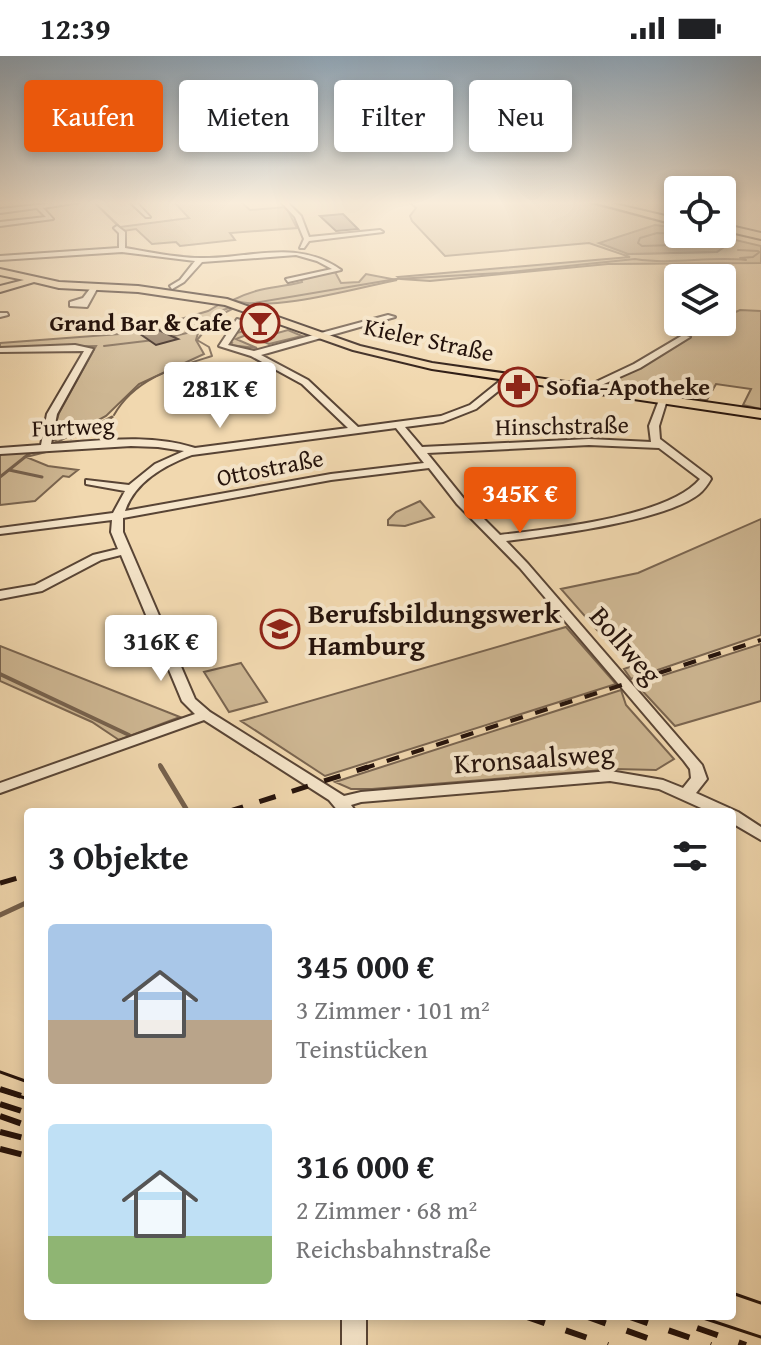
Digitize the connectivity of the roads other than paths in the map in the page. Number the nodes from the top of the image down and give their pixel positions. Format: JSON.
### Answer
{"nodes":[{"id":1,"x":198,"y":262,"type":"edge"},
{"id":2,"x":323,"y":262,"type":"edge"},
{"id":3,"x":0,"y":270,"type":"edge"},
{"id":4,"x":36,"y":279,"type":"junction"},
{"id":5,"x":288,"y":280,"type":"dead end"},
{"id":6,"x":94,"y":287,"type":"junction"},
{"id":7,"x":172,"y":287,"type":"dead end"},
{"id":8,"x":0,"y":289,"type":"edge"},
{"id":9,"x":86,"y":300,"type":"dead end"},
{"id":10,"x":391,"y":317,"type":"dead end"},
{"id":11,"x":240,"y":321,"type":"dead end"},
{"id":12,"x":321,"y":336,"type":"junction"},
{"id":13,"x":686,"y":337,"type":"dead end"},
{"id":14,"x":0,"y":350,"type":"edge"},
{"id":15,"x":254,"y":354,"type":"junction"},
{"id":16,"x":272,"y":364,"type":"junction"},
{"id":17,"x":227,"y":371,"type":"dead end"},
{"id":18,"x":509,"y":378,"type":"junction"},
{"id":19,"x":585,"y":389,"type":"junction"},
{"id":20,"x":663,"y":400,"type":"junction"},
{"id":21,"x":761,"y":414,"type":"edge"},
{"id":22,"x":400,"y":426,"type":"junction"},
{"id":23,"x":357,"y":431,"type":"junction"},
{"id":24,"x":658,"y":445,"type":"junction"},
{"id":25,"x":46,"y":446,"type":"junction"},
{"id":26,"x":419,"y":450,"type":"junction"},
{"id":27,"x":0,"y":451,"type":"edge"},
{"id":28,"x":194,"y":451,"type":"junction"},
{"id":29,"x":431,"y":465,"type":"junction"},
{"id":30,"x":90,"y":482,"type":"dead end"},
{"id":31,"x":133,"y":489,"type":"junction"},
{"id":32,"x":118,"y":516,"type":"junction"},
{"id":33,"x":0,"y":531,"type":"edge"},
{"id":34,"x":499,"y":539,"type":"junction"},
{"id":35,"x":125,"y":551,"type":"junction"},
{"id":36,"x":0,"y":595,"type":"edge"},
{"id":37,"x":205,"y":715,"type":"junction"},
{"id":38,"x":0,"y":788,"type":"edge"},
{"id":39,"x":687,"y":794,"type":"junction"},
{"id":40,"x":345,"y":807,"type":"edge"},
{"id":41,"x":716,"y":808,"type":"edge"},
{"id":42,"x":736,"y":818,"type":"edge"},
{"id":43,"x":761,"y":834,"type":"edge"},
{"id":44,"x":354,"y":1320,"type":"edge"},
{"id":45,"x":354,"y":1345,"type":"edge"}],
"edges":[{"from":1,"to":7,"type":"street"},
{"from":2,"to":5,"type":"street"},
{"from":3,"to":4,"type":"main road","name":"Kieler Straße"},
{"from":4,"to":6,"type":"main road","name":"Kieler Straße"},
{"from":4,"to":8,"type":"main road"},
{"from":6,"to":9,"type":"street"},
{"from":6,"to":12,"type":"main road","name":"Kieler Straße"},
{"from":10,"to":12,"type":"street"},
{"from":11,"to":15,"type":"street"},
{"from":12,"to":15,"type":"street"},
{"from":12,"to":18,"type":"main road","name":"Kieler Straße"},
{"from":13,"to":19,"type":"street"},
{"from":14,"to":25,"type":"street"},
{"from":15,"to":16,"type":"street"},
{"from":16,"to":17,"type":"street"},
{"from":16,"to":23,"type":"street"},
{"from":18,"to":19,"type":"main road","name":"Kieler Straße"},
{"from":18,"to":22,"type":"street"},
{"from":19,"to":20,"type":"main road","name":"Kieler Straße"},
{"from":20,"to":21,"type":"main road","name":"Kieler Straße"},
{"from":20,"to":24,"type":"street","name":"Hinschstraße"},
{"from":22,"to":23,"type":"street"},
{"from":22,"to":26,"type":"street","name":"Bollweg"},
{"from":23,"to":28,"type":"street"},
{"from":24,"to":26,"type":"street","name":"Hinschstraße"},
{"from":24,"to":34,"type":"street"},
{"from":25,"to":27,"type":"street","name":"Furtweg"},
{"from":25,"to":28,"type":"street","name":"Furtweg"},
{"from":26,"to":29,"type":"street","name":"Bollweg"},
{"from":28,"to":31,"type":"street"},
{"from":29,"to":32,"type":"street","name":"Ottostraße"},
{"from":29,"to":34,"type":"street","name":"Bollweg"},
{"from":30,"to":31,"type":"street"},
{"from":31,"to":32,"type":"street"},
{"from":32,"to":33,"type":"street","name":"Ottostraße"},
{"from":32,"to":35,"type":"street"},
{"from":34,"to":39,"type":"street","name":"Bollweg"},
{"from":35,"to":36,"type":"street"},
{"from":35,"to":37,"type":"street"},
{"from":37,"to":38,"type":"street"},
{"from":37,"to":40,"type":"street"},
{"from":39,"to":40,"type":"street","name":"Kronsaalsweg"},
{"from":39,"to":41,"type":"street","name":"Kronsaalsweg"},
{"from":42,"to":43,"type":"street"},
{"from":44,"to":45,"type":"street"}]}
